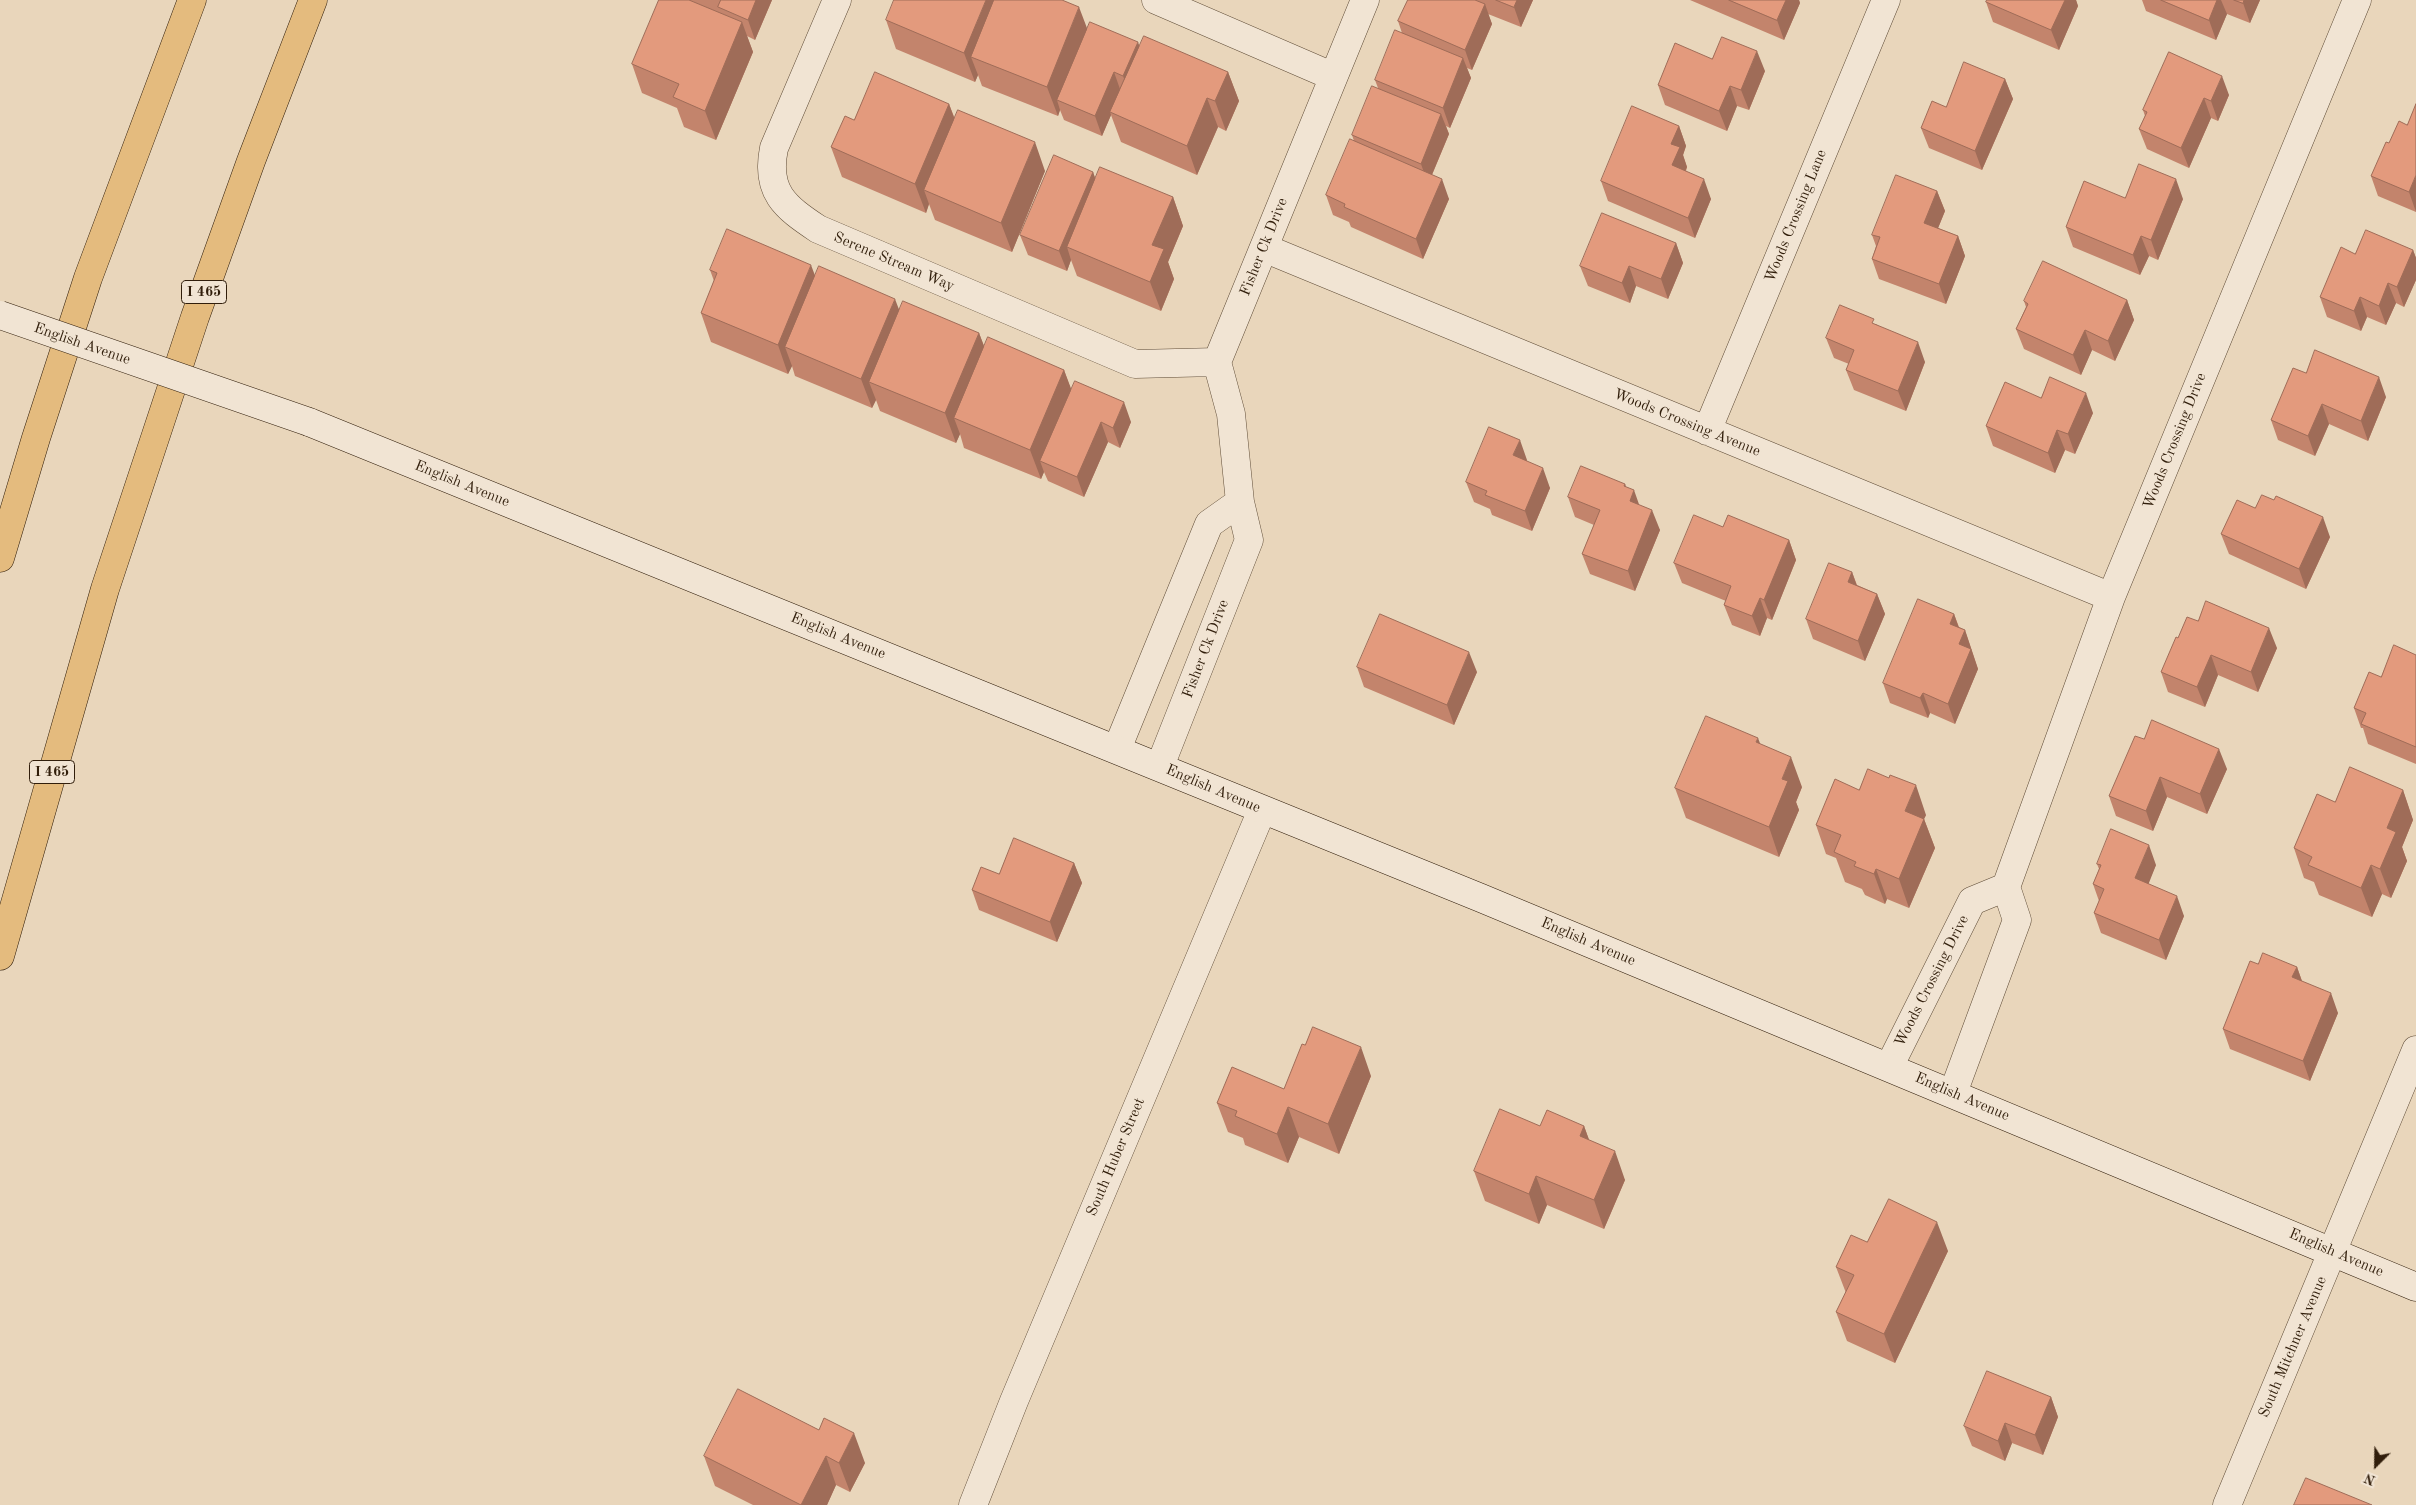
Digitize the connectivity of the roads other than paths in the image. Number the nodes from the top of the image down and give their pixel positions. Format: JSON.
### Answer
{"nodes":[{"id":1,"x":192,"y":0,"type":"edge"},
{"id":2,"x":313,"y":0,"type":"edge"},
{"id":3,"x":837,"y":0,"type":"edge"},
{"id":4,"x":1156,"y":0,"type":"edge"},
{"id":5,"x":1365,"y":0,"type":"edge"},
{"id":6,"x":1886,"y":0,"type":"edge"},
{"id":7,"x":2357,"y":0,"type":"edge"},
{"id":8,"x":1332,"y":76,"type":"junction"},
{"id":9,"x":1264,"y":248,"type":"junction"},
{"id":10,"x":0,"y":315,"type":"edge"},
{"id":11,"x":1217,"y":362,"type":"junction"},
{"id":12,"x":1707,"y":431,"type":"junction"},
{"id":13,"x":1240,"y":502,"type":"junction"},
{"id":14,"x":0,"y":558,"type":"edge"},
{"id":15,"x":2111,"y":597,"type":"junction"},
{"id":16,"x":1117,"y":749,"type":"junction"},
{"id":17,"x":1160,"y":766,"type":"junction"},
{"id":18,"x":1262,"y":810,"type":"junction"},
{"id":19,"x":2006,"y":887,"type":"junction"},
{"id":20,"x":0,"y":956,"type":"edge"},
{"id":21,"x":2416,"y":1050,"type":"edge"},
{"id":22,"x":1889,"y":1067,"type":"junction"},
{"id":23,"x":1953,"y":1093,"type":"junction"},
{"id":24,"x":2333,"y":1251,"type":"junction"},
{"id":25,"x":2416,"y":1287,"type":"edge"},
{"id":26,"x":973,"y":1505,"type":"edge"},
{"id":27,"x":2227,"y":1505,"type":"edge"}],
"edges":[{"from":1,"to":14,"type":"highway"},
{"from":2,"to":20,"type":"highway","number":"I 465"},
{"from":3,"to":11,"type":"street","name":"Serene Stream Way"},
{"from":4,"to":8,"type":"street"},
{"from":5,"to":8,"type":"street","name":"Fisher Ck Drive"},
{"from":6,"to":12,"type":"street","name":"Woods Crossing Lane"},
{"from":7,"to":15,"type":"street","name":"Woods Crossing Drive"},
{"from":8,"to":9,"type":"street","name":"Fisher Ck Drive"},
{"from":9,"to":11,"type":"street","name":"Fisher Ck Drive"},
{"from":9,"to":12,"type":"street","name":"Woods Crossing Avenue"},
{"from":10,"to":16,"type":"street","name":"English Avenue","bridge":true},
{"from":11,"to":13,"type":"street","name":"Fisher Ck Drive"},
{"from":12,"to":15,"type":"street","name":"Woods Crossing Avenue"},
{"from":13,"to":16,"type":"street"},
{"from":13,"to":17,"type":"street","name":"Fisher Ck Drive"},
{"from":15,"to":19,"type":"street","name":"Woods Crossing Drive"},
{"from":16,"to":17,"type":"street","name":"English Avenue"},
{"from":17,"to":18,"type":"street","name":"English Avenue"},
{"from":18,"to":22,"type":"street","name":"English Avenue"},
{"from":18,"to":26,"type":"street","name":"South Huber Street"},
{"from":19,"to":22,"type":"street","name":"Woods Crossing Drive"},
{"from":19,"to":23,"type":"street"},
{"from":21,"to":24,"type":"street","name":"South Mitchner Avenue"},
{"from":22,"to":23,"type":"street","name":"English Avenue"},
{"from":23,"to":24,"type":"street","name":"English Avenue"},
{"from":24,"to":25,"type":"street","name":"English Avenue"},
{"from":24,"to":27,"type":"street","name":"South Mitchner Avenue"}]}
